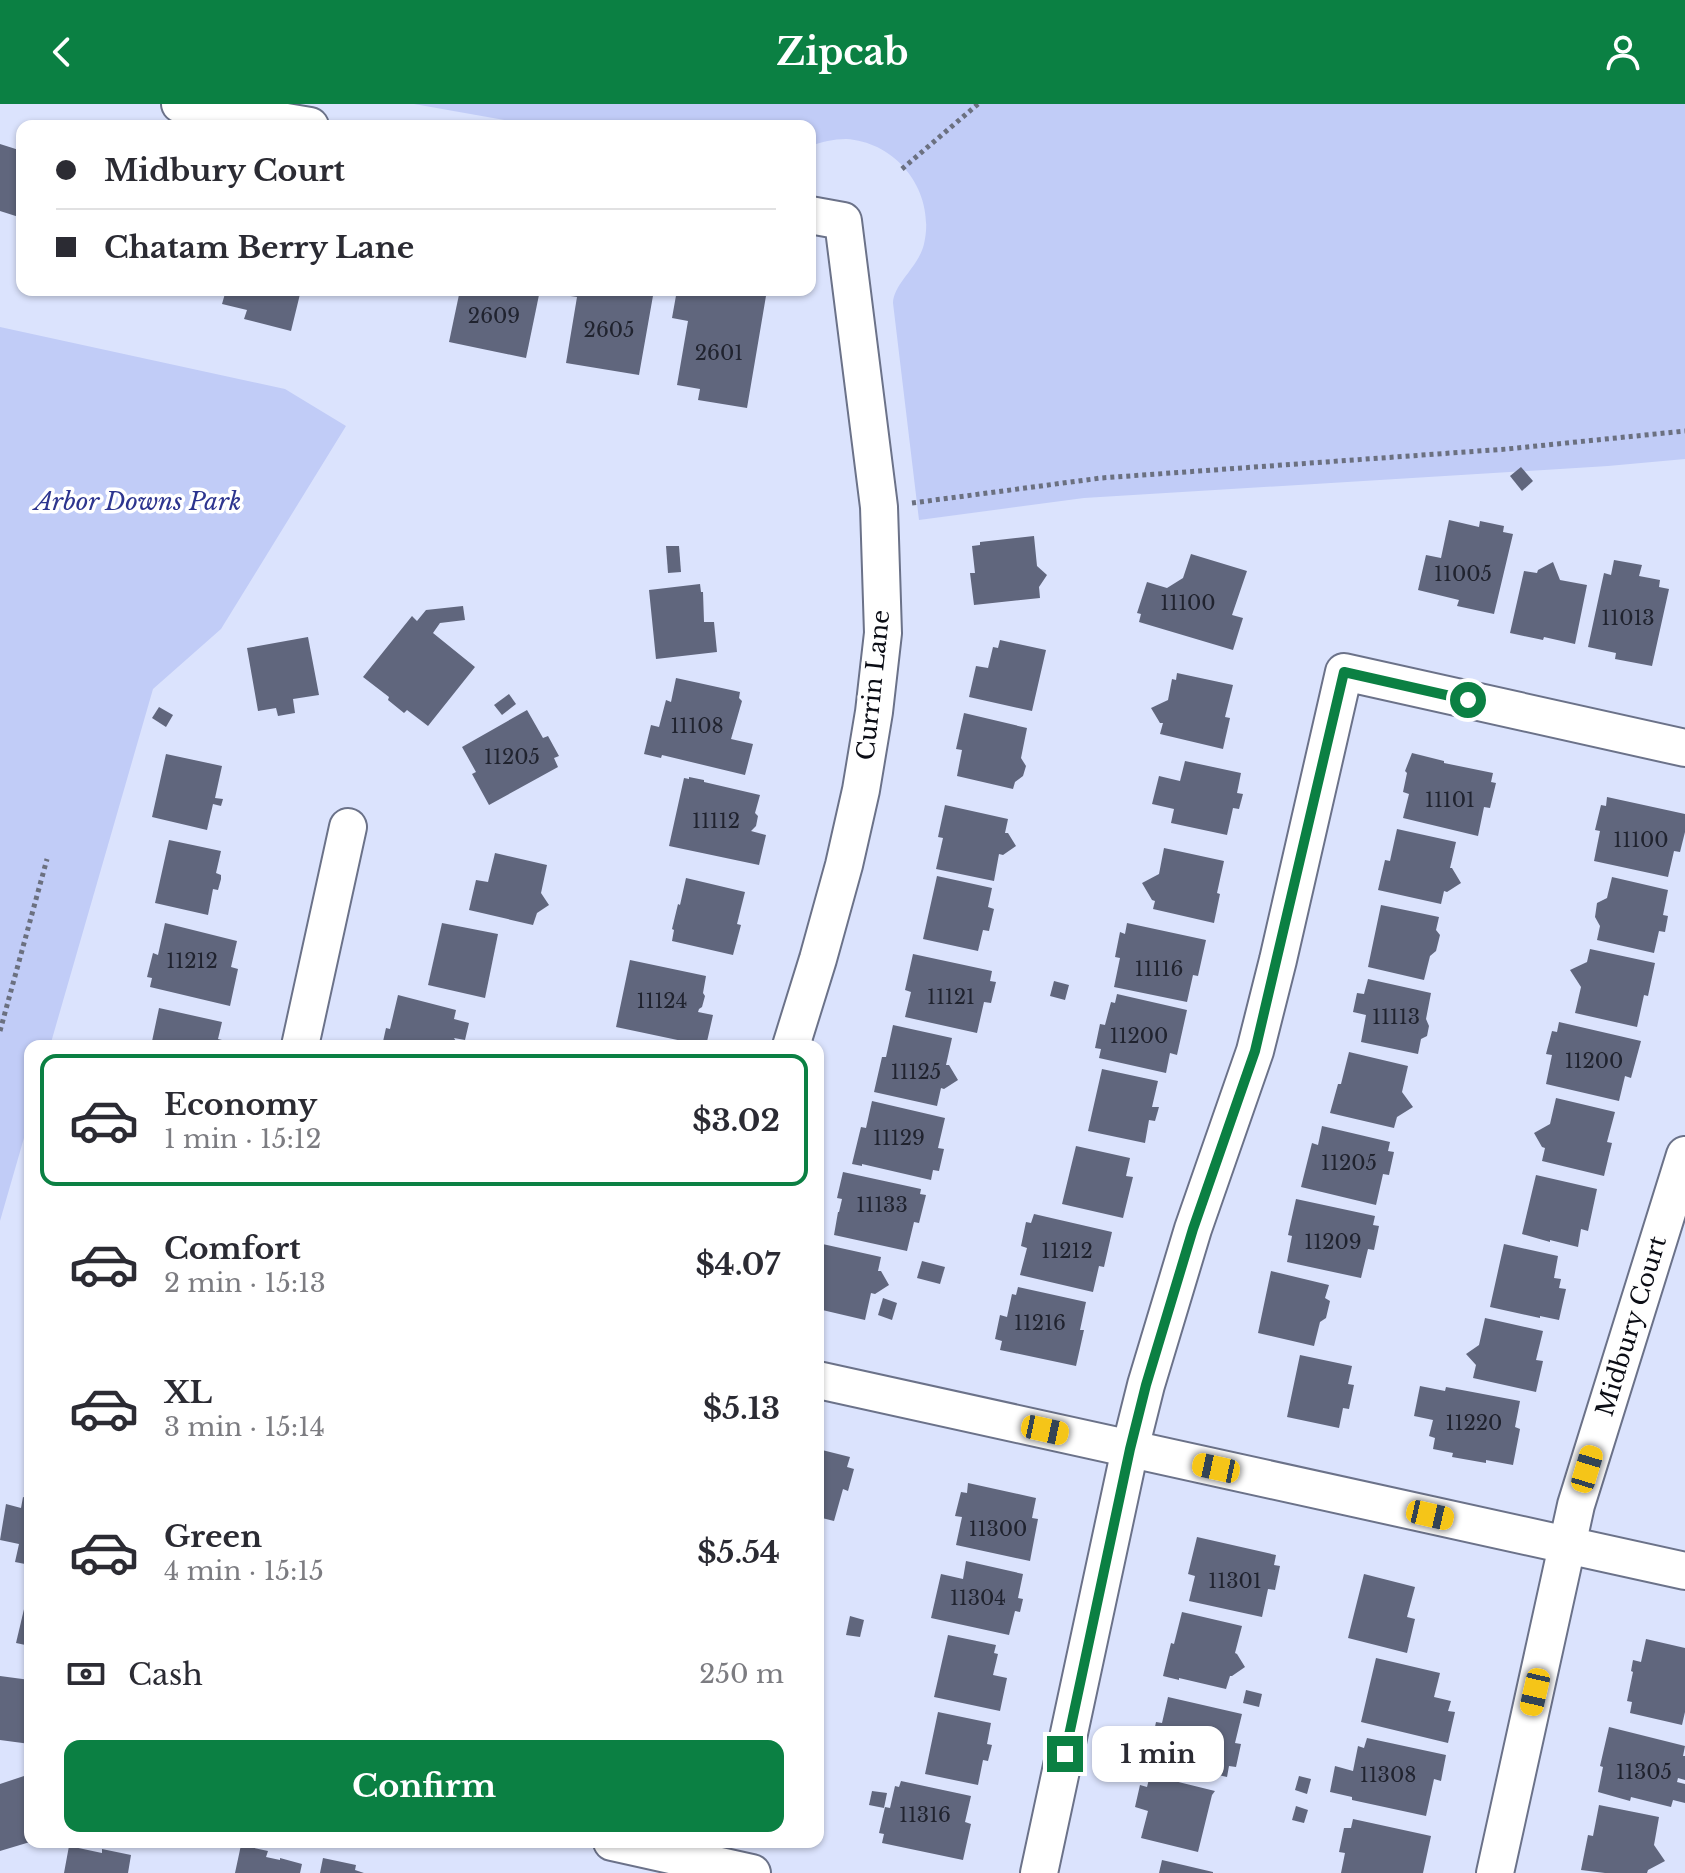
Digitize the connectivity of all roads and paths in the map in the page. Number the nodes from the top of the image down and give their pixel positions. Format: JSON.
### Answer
{"nodes":[{"id":1,"x":180,"y":104,"type":"edge"},
{"id":2,"x":978,"y":104,"type":"edge"},
{"id":3,"x":275,"y":120,"type":"edge"},
{"id":4,"x":902,"y":169,"type":"dead end"},
{"id":5,"x":826,"y":218,"type":"edge"},
{"id":6,"x":1685,"y":431,"type":"edge"},
{"id":7,"x":911,"y":503,"type":"dead end"},
{"id":8,"x":1685,"y":748,"type":"edge"},
{"id":9,"x":348,"y":827,"type":"dead end"},
{"id":10,"x":47,"y":859,"type":"dead end"},
{"id":11,"x":0,"y":1031,"type":"edge"},
{"id":12,"x":301,"y":1040,"type":"edge"},
{"id":13,"x":793,"y":1040,"type":"edge"},
{"id":14,"x":1685,"y":1155,"type":"edge"},
{"id":15,"x":824,"y":1381,"type":"edge"},
{"id":16,"x":1130,"y":1449,"type":"junction"},
{"id":17,"x":1567,"y":1545,"type":"junction"},
{"id":18,"x":1685,"y":1571,"type":"edge"},
{"id":19,"x":639,"y":1848,"type":"edge"},
{"id":20,"x":752,"y":1873,"type":"edge"},
{"id":21,"x":1039,"y":1873,"type":"edge"},
{"id":22,"x":1495,"y":1873,"type":"edge"}],
"edges":[{"from":1,"to":3,"type":"street"},
{"from":2,"to":4,"type":"path"},
{"from":5,"to":13,"type":"street","name":"Currin Lane"},
{"from":6,"to":7,"type":"path"},
{"from":8,"to":16,"type":"street"},
{"from":9,"to":12,"type":"street"},
{"from":10,"to":11,"type":"path"},
{"from":14,"to":17,"type":"street","name":"Midbury Court"},
{"from":15,"to":16,"type":"street"},
{"from":16,"to":17,"type":"street"},
{"from":16,"to":21,"type":"street"},
{"from":17,"to":18,"type":"street"},
{"from":17,"to":22,"type":"street","name":"Midbury Court"},
{"from":19,"to":20,"type":"street"}]}
